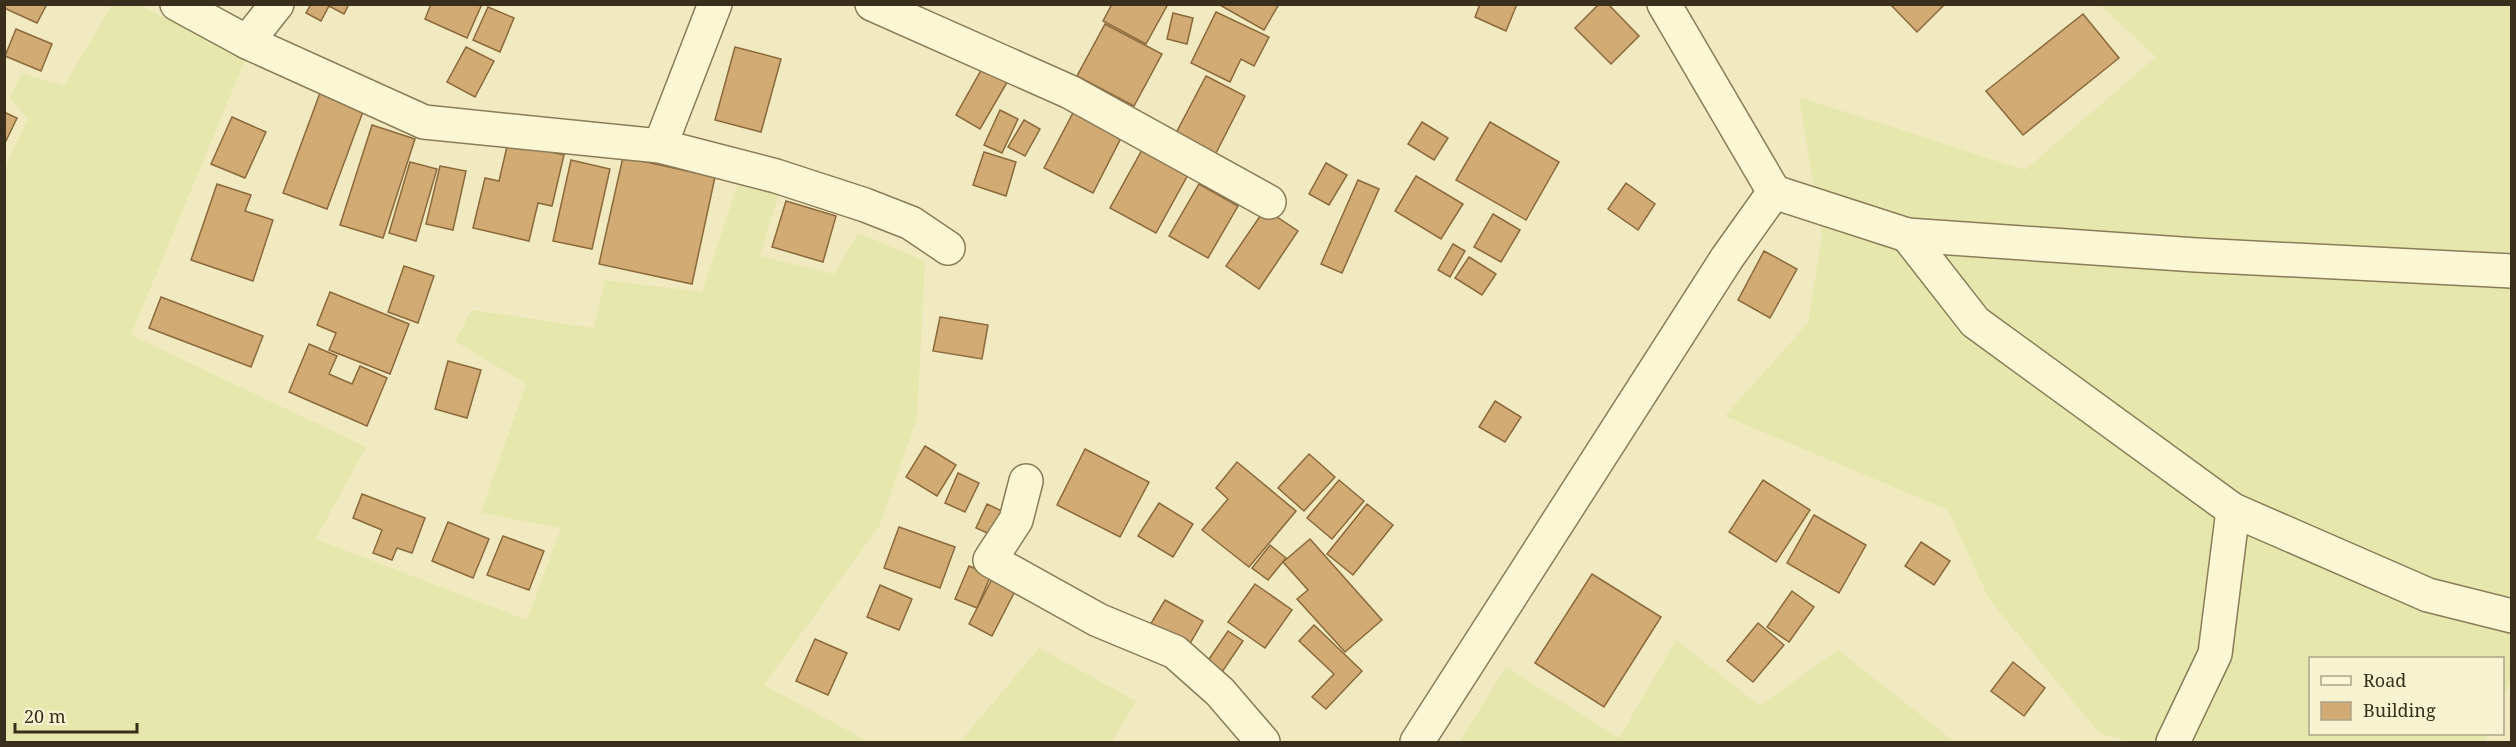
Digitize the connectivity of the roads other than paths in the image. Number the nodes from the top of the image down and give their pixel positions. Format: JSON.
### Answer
{"nodes":[{"id":1,"x":177,"y":4,"type":"edge"},
{"id":2,"x":277,"y":4,"type":"edge"},
{"id":3,"x":715,"y":4,"type":"edge"},
{"id":4,"x":872,"y":4,"type":"edge"},
{"id":5,"x":1664,"y":4,"type":"edge"},
{"id":6,"x":247,"y":42,"type":"junction"},
{"id":7,"x":660,"y":146,"type":"junction"},
{"id":8,"x":1774,"y":192,"type":"junction"},
{"id":9,"x":1269,"y":202,"type":"dead end"},
{"id":10,"x":1907,"y":235,"type":"junction"},
{"id":11,"x":948,"y":248,"type":"dead end"},
{"id":12,"x":2511,"y":271,"type":"edge"},
{"id":13,"x":1026,"y":481,"type":"dead end"},
{"id":14,"x":2233,"y":510,"type":"junction"},
{"id":15,"x":2511,"y":616,"type":"edge"},
{"id":16,"x":1263,"y":742,"type":"edge"},
{"id":17,"x":1417,"y":742,"type":"edge"},
{"id":18,"x":2173,"y":742,"type":"edge"}],
"edges":[{"from":1,"to":6,"type":"street"},
{"from":2,"to":6,"type":"street"},
{"from":3,"to":7,"type":"street"},
{"from":4,"to":9,"type":"street"},
{"from":5,"to":8,"type":"street"},
{"from":6,"to":7,"type":"street"},
{"from":7,"to":11,"type":"street"},
{"from":8,"to":10,"type":"street"},
{"from":8,"to":17,"type":"street"},
{"from":10,"to":12,"type":"street"},
{"from":10,"to":14,"type":"street"},
{"from":13,"to":16,"type":"street"},
{"from":14,"to":15,"type":"street"},
{"from":14,"to":18,"type":"street"}]}
